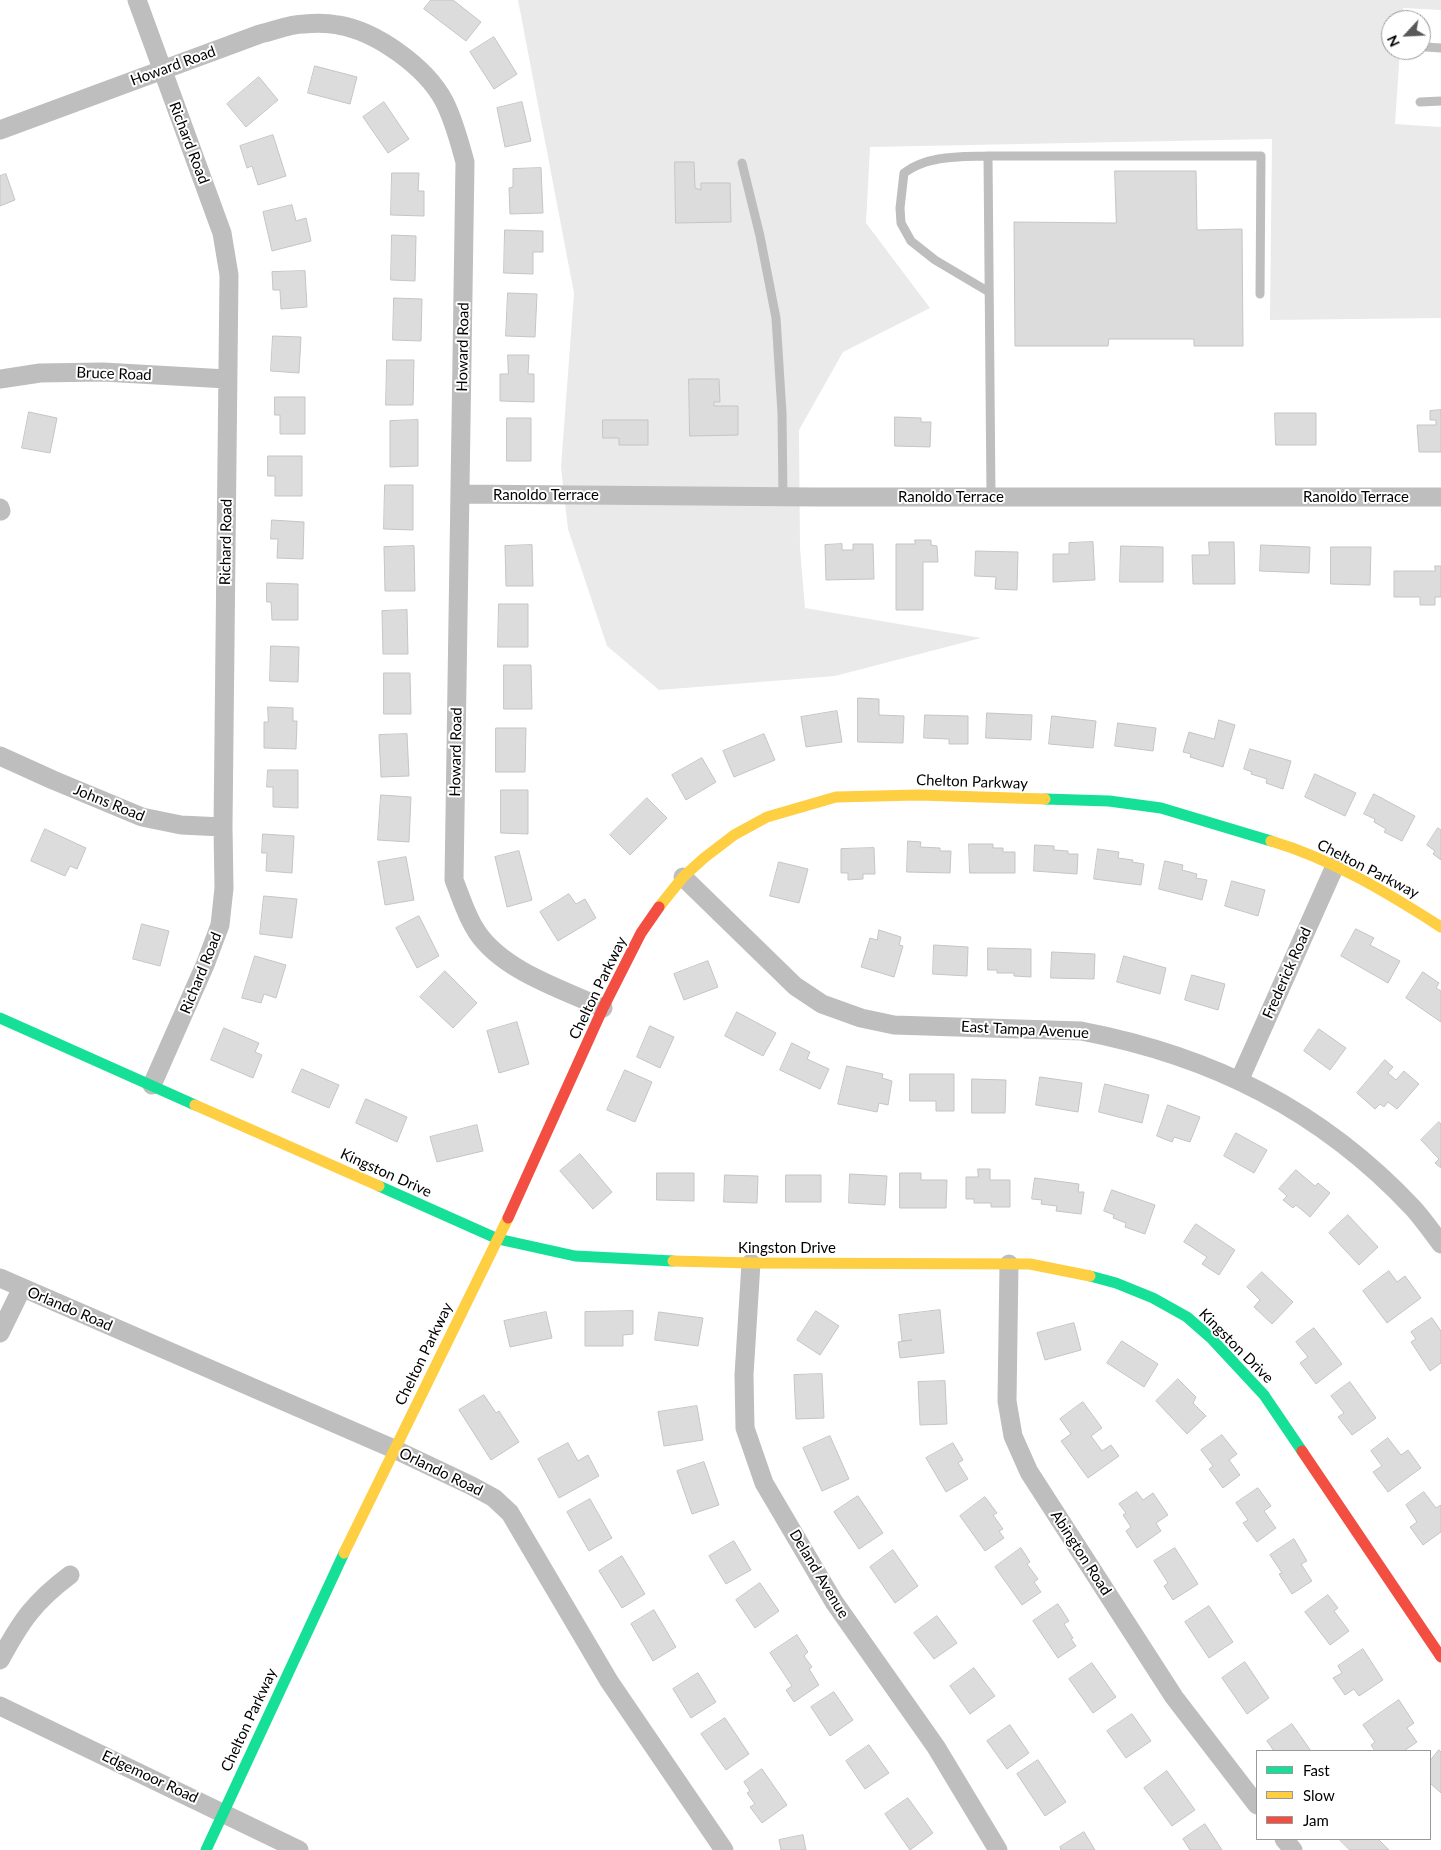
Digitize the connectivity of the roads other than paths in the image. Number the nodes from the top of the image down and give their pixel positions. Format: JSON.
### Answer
{"nodes":[{"id":1,"x":136,"y":0,"type":"edge"},
{"id":2,"x":162,"y":70,"type":"junction"},
{"id":3,"x":1441,"y":101,"type":"edge"},
{"id":4,"x":1420,"y":102,"type":"dead end"},
{"id":5,"x":0,"y":130,"type":"edge"},
{"id":6,"x":988,"y":156,"type":"junction"},
{"id":7,"x":742,"y":164,"type":"dead end"},
{"id":8,"x":989,"y":292,"type":"junction"},
{"id":9,"x":1260,"y":294,"type":"dead end"},
{"id":10,"x":0,"y":379,"type":"edge"},
{"id":11,"x":228,"y":379,"type":"junction"},
{"id":12,"x":461,"y":494,"type":"junction"},
{"id":13,"x":783,"y":497,"type":"junction"},
{"id":14,"x":991,"y":497,"type":"junction"},
{"id":15,"x":1441,"y":497,"type":"edge"},
{"id":16,"x":0,"y":756,"type":"edge"},
{"id":17,"x":223,"y":827,"type":"junction"},
{"id":18,"x":1335,"y":866,"type":"junction"},
{"id":19,"x":683,"y":876,"type":"junction"},
{"id":20,"x":1441,"y":927,"type":"edge"},
{"id":21,"x":603,"y":1008,"type":"junction"},
{"id":22,"x":0,"y":1018,"type":"edge"},
{"id":23,"x":1239,"y":1081,"type":"junction"},
{"id":24,"x":152,"y":1085,"type":"junction"},
{"id":25,"x":498,"y":1238,"type":"junction"},
{"id":26,"x":1441,"y":1244,"type":"edge"},
{"id":27,"x":752,"y":1263,"type":"junction"},
{"id":28,"x":1009,"y":1264,"type":"junction"},
{"id":29,"x":0,"y":1278,"type":"edge"},
{"id":30,"x":22,"y":1288,"type":"junction"},
{"id":31,"x":0,"y":1333,"type":"edge"},
{"id":32,"x":394,"y":1449,"type":"junction"},
{"id":33,"x":70,"y":1575,"type":"dead end"},
{"id":34,"x":1441,"y":1657,"type":"edge"},
{"id":35,"x":0,"y":1660,"type":"edge"},
{"id":36,"x":0,"y":1706,"type":"edge"},
{"id":37,"x":1256,"y":1804,"type":"edge"},
{"id":38,"x":222,"y":1812,"type":"junction"},
{"id":39,"x":206,"y":1850,"type":"edge"},
{"id":40,"x":299,"y":1850,"type":"edge"},
{"id":41,"x":724,"y":1850,"type":"edge"},
{"id":42,"x":998,"y":1850,"type":"edge"}],
"edges":[{"from":1,"to":2,"type":"street","name":"Richard Road"},
{"from":2,"to":5,"type":"street","name":"Howard Road"},
{"from":2,"to":11,"type":"street","name":"Richard Road"},
{"from":2,"to":12,"type":"street","name":"Howard Road"},
{"from":3,"to":4,"type":"lane"},
{"from":6,"to":8,"type":"lane"},
{"from":6,"to":8,"type":"lane"},
{"from":6,"to":9,"type":"lane"},
{"from":7,"to":13,"type":"lane"},
{"from":8,"to":14,"type":"lane"},
{"from":10,"to":11,"type":"street","name":"Bruce Road"},
{"from":11,"to":17,"type":"street","name":"Richard Road"},
{"from":12,"to":13,"type":"street","name":"Ranoldo Terrace"},
{"from":12,"to":21,"type":"street","name":"Howard Road"},
{"from":13,"to":14,"type":"street","name":"Ranoldo Terrace"},
{"from":14,"to":15,"type":"street","name":"Ranoldo Terrace"},
{"from":16,"to":17,"type":"street","name":"Johns Road"},
{"from":17,"to":24,"type":"street","name":"Richard Road"},
{"from":18,"to":19,"type":"street","name":"Chelton Parkway"},
{"from":18,"to":20,"type":"street","name":"Chelton Parkway"},
{"from":18,"to":23,"type":"street","name":"Frederick Road"},
{"from":19,"to":21,"type":"street","name":"Chelton Parkway"},
{"from":19,"to":23,"type":"street","name":"East Tampa Avenue"},
{"from":21,"to":25,"type":"street","name":"Chelton Parkway"},
{"from":22,"to":24,"type":"street","name":"Kingston Drive"},
{"from":23,"to":26,"type":"street","name":"East Tampa Avenue"},
{"from":24,"to":25,"type":"street","name":"Kingston Drive"},
{"from":25,"to":27,"type":"street","name":"Kingston Drive"},
{"from":25,"to":32,"type":"street","name":"Chelton Parkway"},
{"from":27,"to":28,"type":"street","name":"Kingston Drive"},
{"from":27,"to":42,"type":"street","name":"Deland Avenue"},
{"from":28,"to":34,"type":"street","name":"Kingston Drive"},
{"from":28,"to":37,"type":"street","name":"Abington Road"},
{"from":29,"to":30,"type":"street","name":"Orlando Road"},
{"from":30,"to":31,"type":"street"},
{"from":30,"to":32,"type":"street","name":"Orlando Road"},
{"from":32,"to":38,"type":"street","name":"Chelton Parkway"},
{"from":32,"to":41,"type":"street","name":"Orlando Road"},
{"from":33,"to":35,"type":"street"},
{"from":36,"to":38,"type":"street","name":"Edgemoor Road"},
{"from":38,"to":39,"type":"street","name":"Chelton Parkway"},
{"from":38,"to":40,"type":"street","name":"Edgemoor Road"}]}
